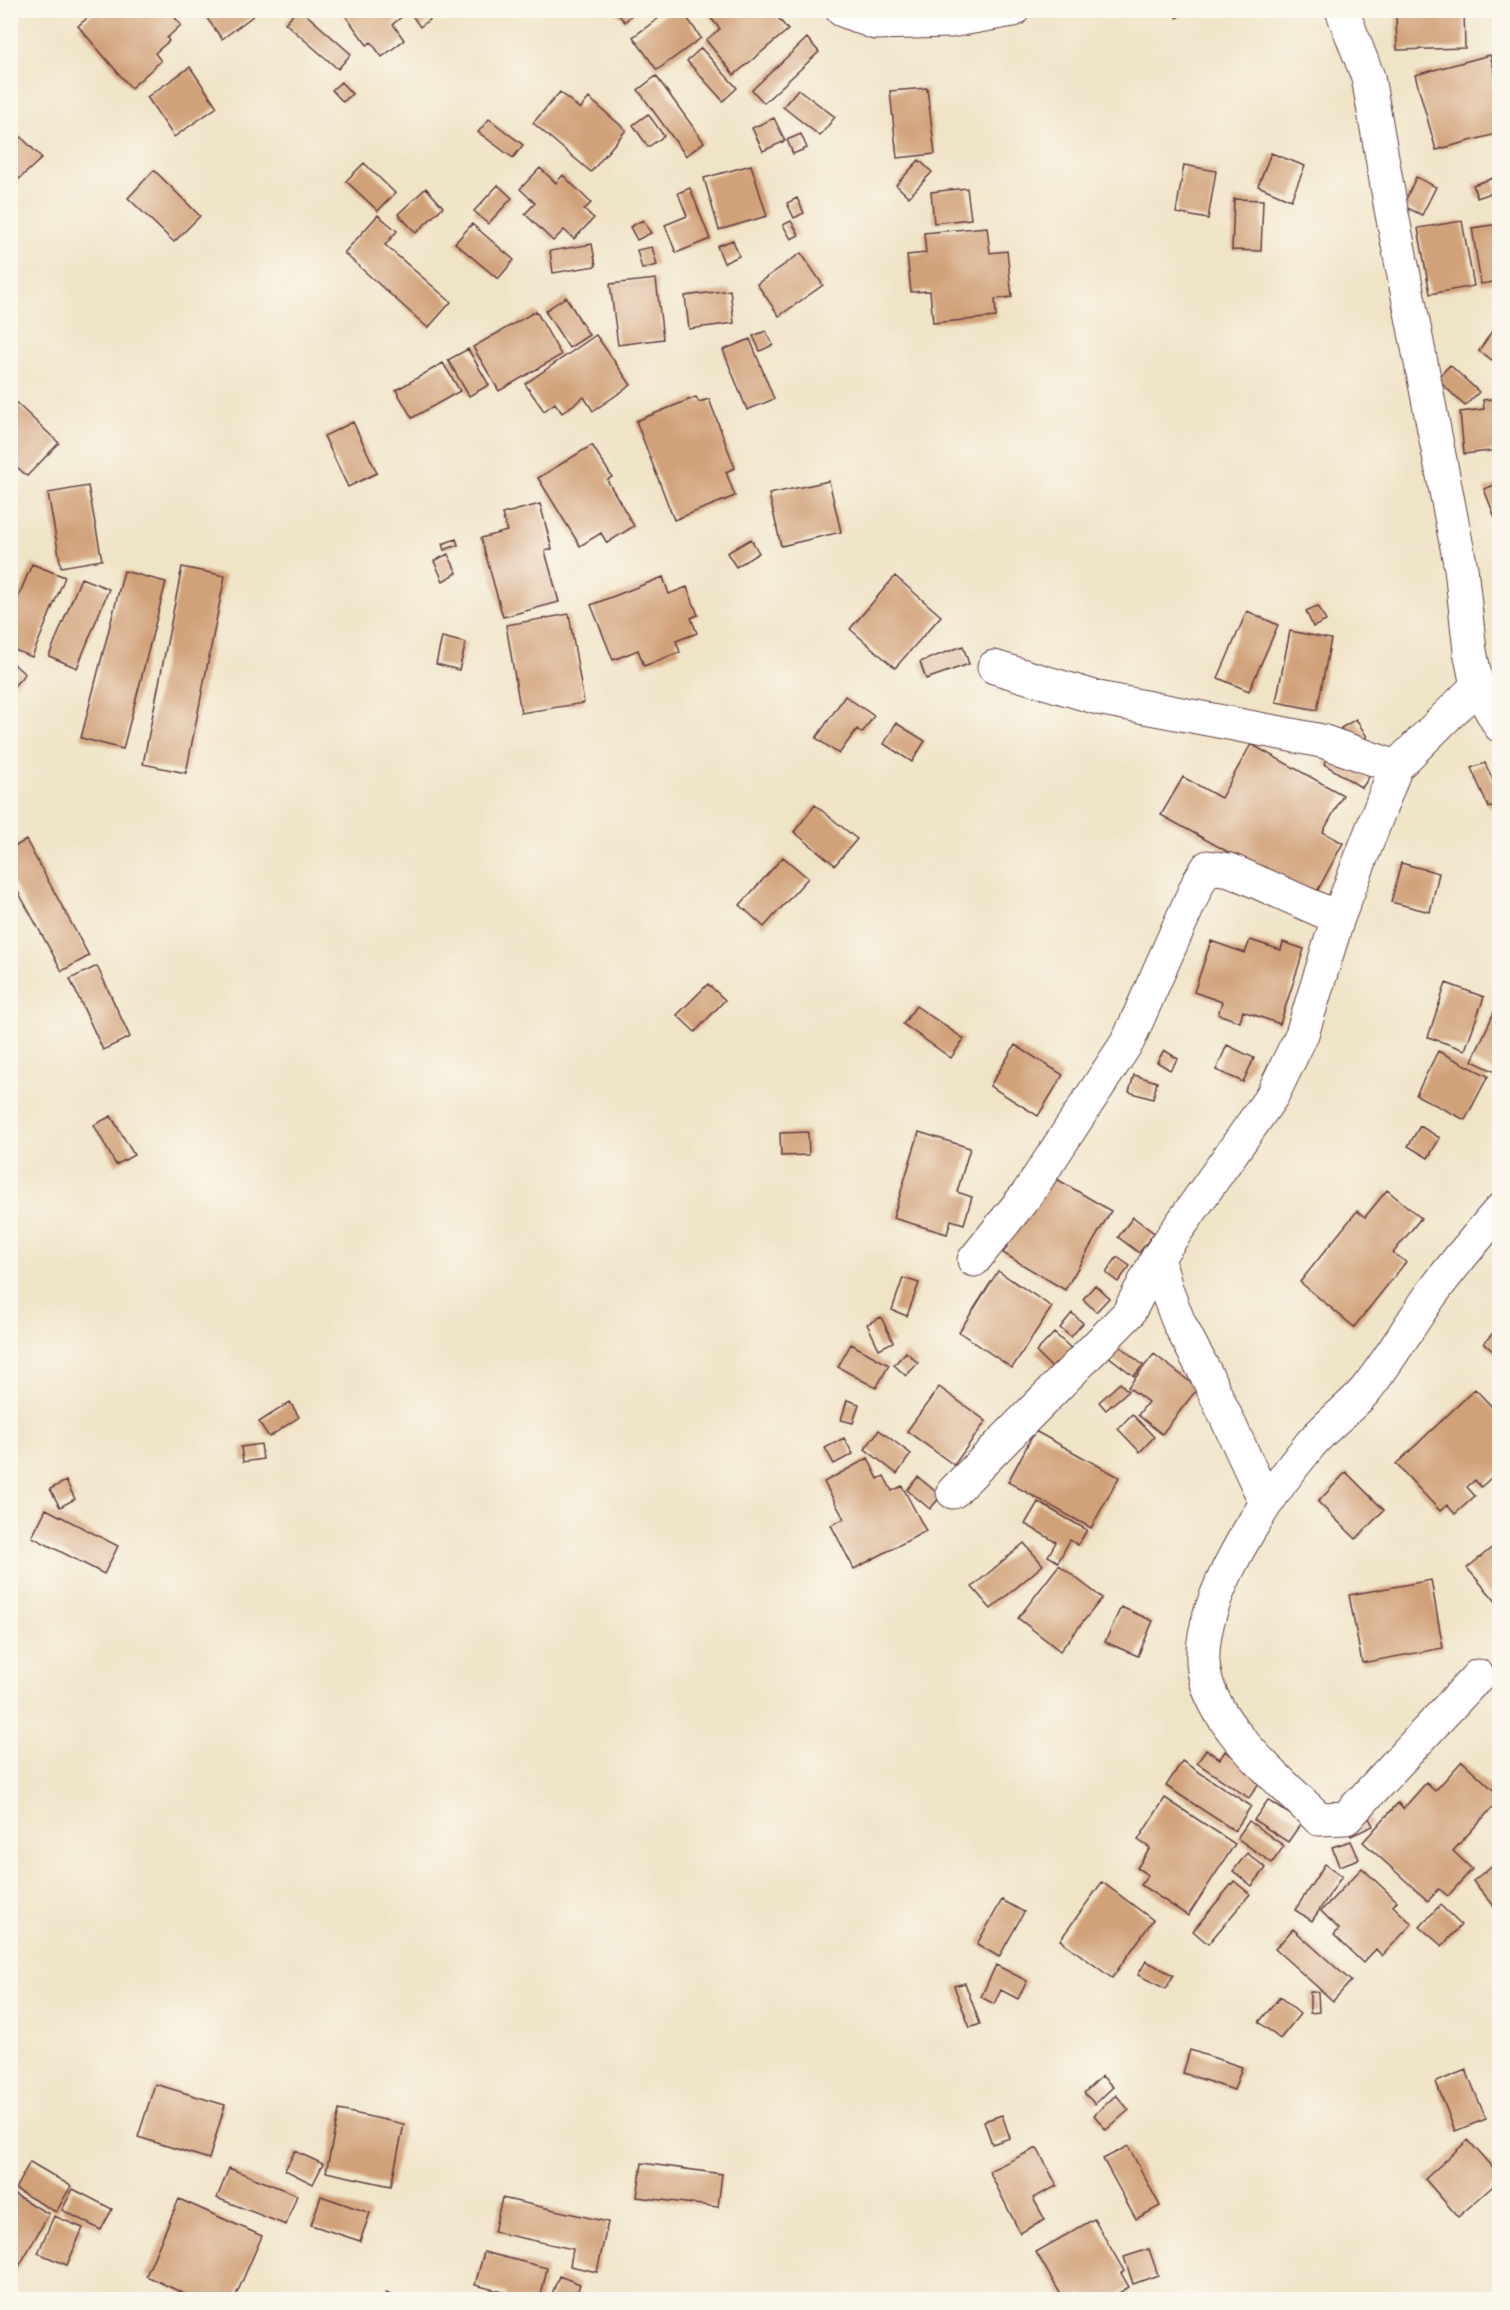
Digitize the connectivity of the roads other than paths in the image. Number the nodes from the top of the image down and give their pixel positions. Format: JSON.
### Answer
{"nodes":[{"id":1,"x":842,"y":10,"type":"edge"},
{"id":2,"x":1013,"y":10,"type":"edge"},
{"id":3,"x":1342,"y":10,"type":"edge"},
{"id":4,"x":994,"y":667,"type":"dead end"},
{"id":5,"x":1477,"y":686,"type":"junction"},
{"id":6,"x":1500,"y":726,"type":"edge"},
{"id":7,"x":1396,"y":767,"type":"junction"},
{"id":8,"x":1338,"y":918,"type":"junction"},
{"id":9,"x":1500,"y":1210,"type":"edge"},
{"id":10,"x":1158,"y":1257,"type":"junction"},
{"id":11,"x":974,"y":1260,"type":"dead end"},
{"id":12,"x":953,"y":1492,"type":"dead end"},
{"id":13,"x":1266,"y":1503,"type":"junction"},
{"id":14,"x":1478,"y":1676,"type":"dead end"}],
"edges":[{"from":1,"to":2,"type":"street"},
{"from":3,"to":5,"type":"street"},
{"from":4,"to":7,"type":"street"},
{"from":5,"to":6,"type":"street"},
{"from":5,"to":7,"type":"street"},
{"from":7,"to":8,"type":"street"},
{"from":8,"to":10,"type":"street"},
{"from":8,"to":11,"type":"street"},
{"from":9,"to":13,"type":"street"},
{"from":10,"to":12,"type":"street"},
{"from":10,"to":13,"type":"street"},
{"from":13,"to":14,"type":"street"}]}
